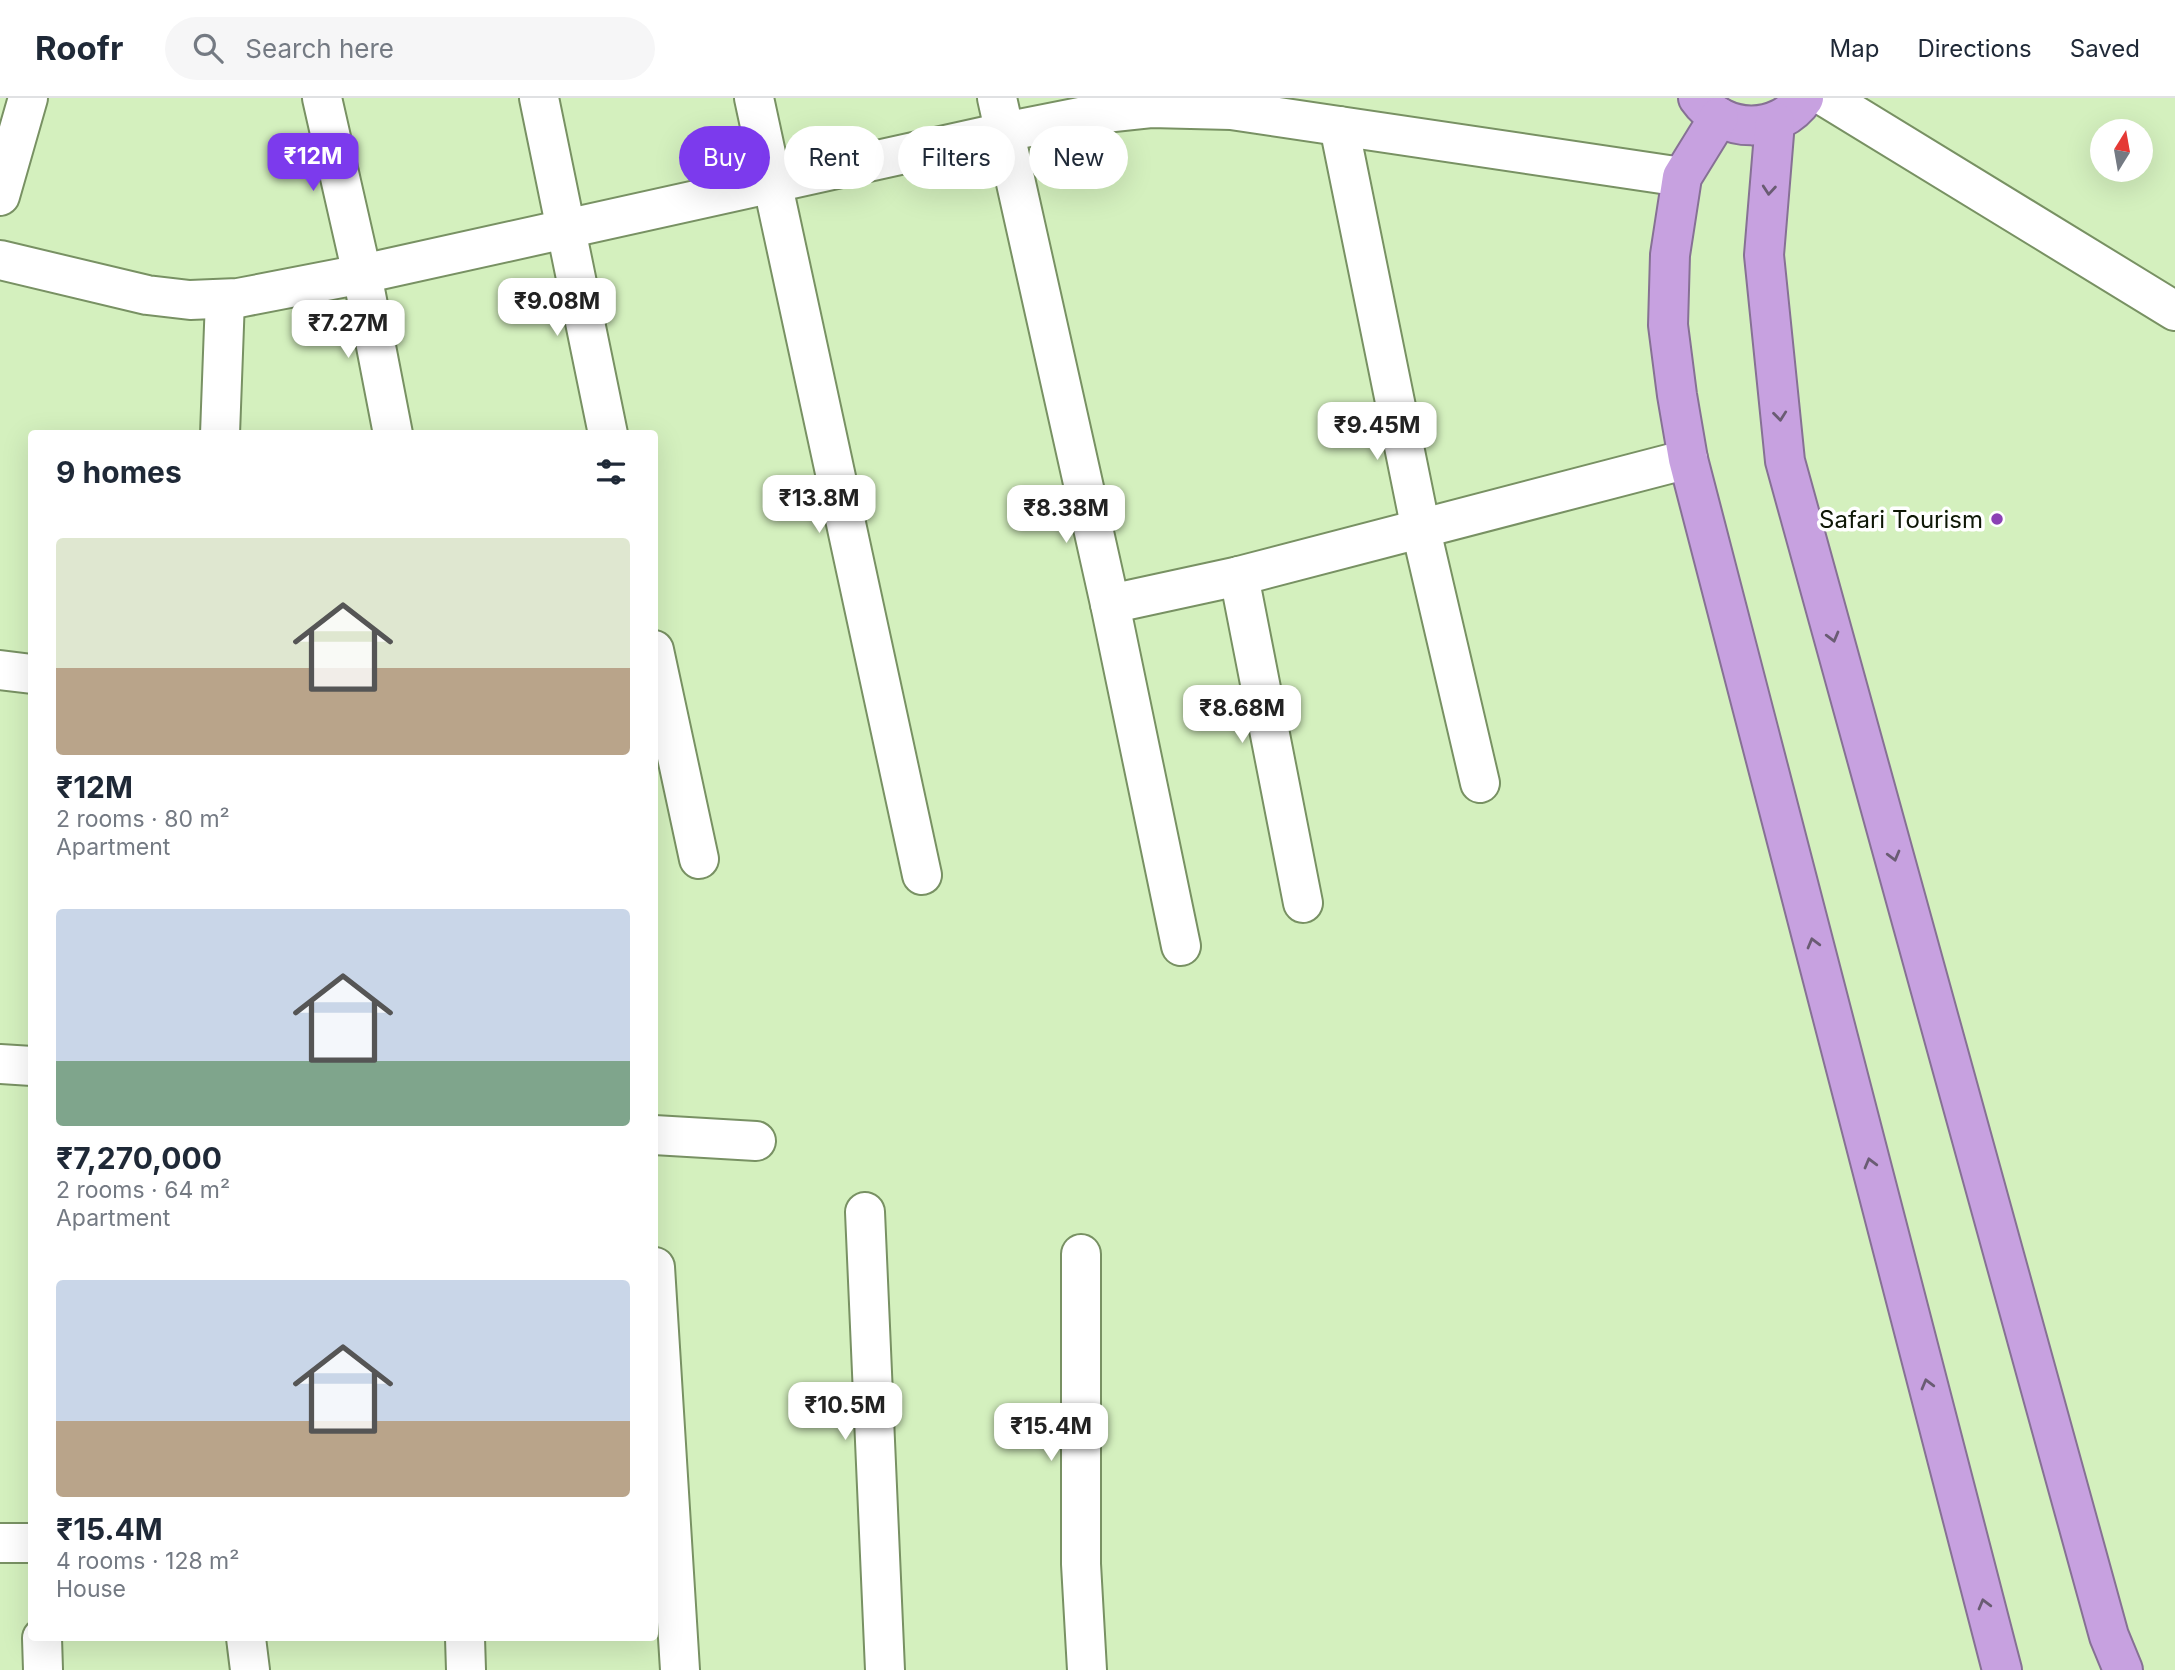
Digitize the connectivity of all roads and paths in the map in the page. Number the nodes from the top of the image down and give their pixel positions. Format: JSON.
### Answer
{"nodes":[{"id":1,"x":28,"y":98,"type":"edge"},
{"id":2,"x":323,"y":98,"type":"edge"},
{"id":3,"x":538,"y":98,"type":"edge"},
{"id":4,"x":754,"y":98,"type":"edge"},
{"id":5,"x":1846,"y":103,"type":"edge"},
{"id":6,"x":1708,"y":108,"type":"edge"},
{"id":7,"x":1789,"y":110,"type":"edge"},
{"id":8,"x":1001,"y":115,"type":"edge"},
{"id":9,"x":1339,"y":126,"type":"junction"},
{"id":10,"x":1682,"y":177,"type":"junction"},
{"id":11,"x":774,"y":183,"type":"junction"},
{"id":12,"x":0,"y":196,"type":"edge"},
{"id":13,"x":565,"y":230,"type":"junction"},
{"id":14,"x":0,"y":260,"type":"edge"},
{"id":15,"x":362,"y":274,"type":"junction"},
{"id":16,"x":225,"y":299,"type":"junction"},
{"id":17,"x":2175,"y":311,"type":"edge"},
{"id":18,"x":220,"y":430,"type":"edge"},
{"id":19,"x":392,"y":430,"type":"edge"},
{"id":20,"x":607,"y":430,"type":"edge"},
{"id":21,"x":1688,"y":459,"type":"junction"},
{"id":22,"x":1421,"y":530,"type":"junction"},
{"id":23,"x":1239,"y":576,"type":"junction"},
{"id":24,"x":1110,"y":604,"type":"junction"},
{"id":25,"x":658,"y":669,"type":"edge"},
{"id":26,"x":0,"y":670,"type":"edge"},
{"id":27,"x":28,"y":674,"type":"edge"},
{"id":28,"x":1480,"y":783,"type":"dead end"},
{"id":29,"x":699,"y":859,"type":"dead end"},
{"id":30,"x":922,"y":875,"type":"dead end"},
{"id":31,"x":1303,"y":904,"type":"dead end"},
{"id":32,"x":1181,"y":946,"type":"dead end"},
{"id":33,"x":0,"y":1064,"type":"edge"},
{"id":34,"x":28,"y":1066,"type":"edge"},
{"id":35,"x":658,"y":1135,"type":"edge"},
{"id":36,"x":756,"y":1141,"type":"dead end"},
{"id":37,"x":865,"y":1212,"type":"dead end"},
{"id":38,"x":1081,"y":1254,"type":"dead end"},
{"id":39,"x":658,"y":1315,"type":"edge"},
{"id":40,"x":0,"y":1543,"type":"edge"},
{"id":41,"x":28,"y":1544,"type":"edge"},
{"id":42,"x":42,"y":1641,"type":"edge"},
{"id":43,"x":246,"y":1641,"type":"edge"},
{"id":44,"x":465,"y":1641,"type":"edge"},
{"id":45,"x":43,"y":1670,"type":"edge"},
{"id":46,"x":250,"y":1670,"type":"edge"},
{"id":47,"x":466,"y":1670,"type":"edge"},
{"id":48,"x":680,"y":1670,"type":"edge"},
{"id":49,"x":885,"y":1670,"type":"edge"},
{"id":50,"x":1087,"y":1670,"type":"edge"},
{"id":51,"x":2001,"y":1670,"type":"edge"},
{"id":52,"x":2123,"y":1670,"type":"edge"}],
"edges":[{"from":1,"to":12,"type":"street"},
{"from":2,"to":15,"type":"street"},
{"from":3,"to":13,"type":"street"},
{"from":4,"to":11,"type":"street"},
{"from":5,"to":17,"type":"street"},
{"from":6,"to":7,"type":"highway"},
{"from":6,"to":10,"type":"highway"},
{"from":7,"to":52,"type":"highway","one_way":true},
{"from":8,"to":9,"type":"street"},
{"from":8,"to":11,"type":"street"},
{"from":8,"to":24,"type":"street"},
{"from":9,"to":10,"type":"street"},
{"from":9,"to":22,"type":"street"},
{"from":10,"to":21,"type":"highway"},
{"from":11,"to":13,"type":"street"},
{"from":11,"to":30,"type":"street"},
{"from":13,"to":15,"type":"street"},
{"from":13,"to":20,"type":"street"},
{"from":14,"to":16,"type":"street"},
{"from":15,"to":16,"type":"street"},
{"from":15,"to":19,"type":"street"},
{"from":16,"to":18,"type":"street"},
{"from":21,"to":22,"type":"street"},
{"from":51,"to":21,"type":"highway","one_way":true},
{"from":22,"to":23,"type":"street"},
{"from":22,"to":28,"type":"street"},
{"from":23,"to":24,"type":"street"},
{"from":23,"to":31,"type":"street"},
{"from":24,"to":32,"type":"street"},
{"from":25,"to":29,"type":"street"},
{"from":26,"to":27,"type":"street"},
{"from":33,"to":34,"type":"street"},
{"from":35,"to":36,"type":"street"},
{"from":37,"to":49,"type":"street"},
{"from":38,"to":50,"type":"street"},
{"from":39,"to":48,"type":"street"},
{"from":40,"to":41,"type":"street"},
{"from":42,"to":45,"type":"street"},
{"from":43,"to":46,"type":"street"},
{"from":44,"to":47,"type":"street"}]}
